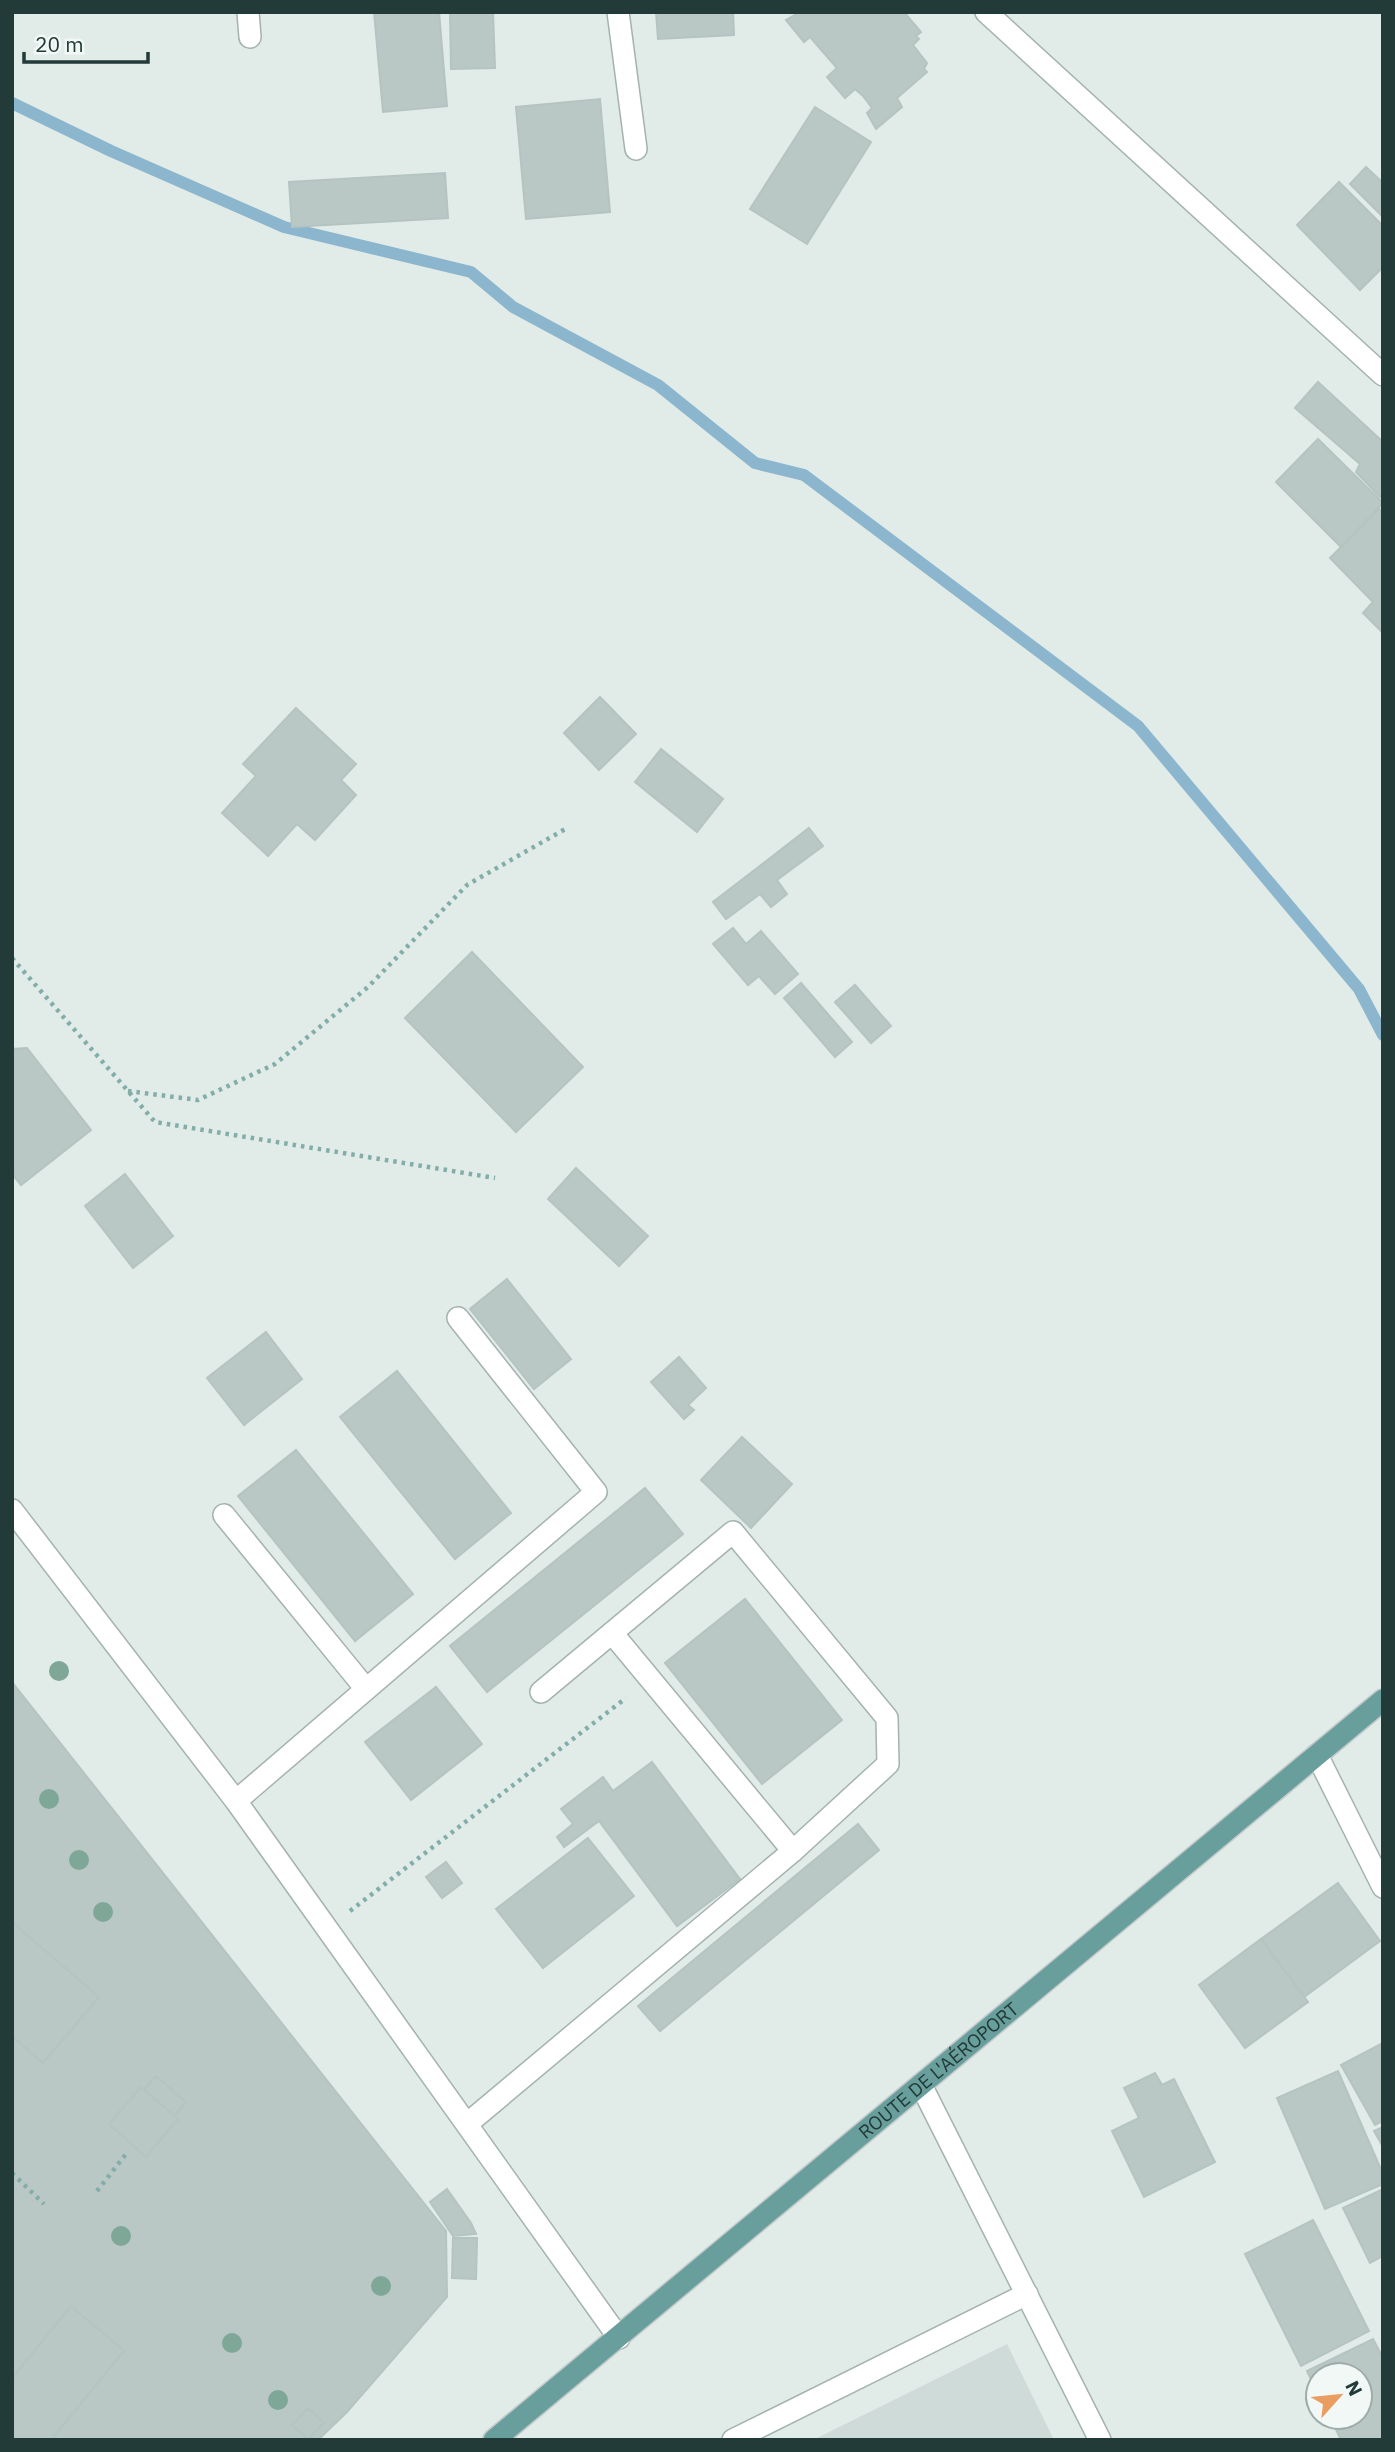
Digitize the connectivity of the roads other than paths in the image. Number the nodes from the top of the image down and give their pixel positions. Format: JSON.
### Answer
{"nodes":[{"id":1,"x":248,"y":12,"type":"edge"},
{"id":2,"x":618,"y":12,"type":"edge"},
{"id":3,"x":986,"y":12,"type":"edge"},
{"id":4,"x":250,"y":37,"type":"dead end"},
{"id":5,"x":636,"y":149,"type":"dead end"},
{"id":6,"x":1383,"y":375,"type":"edge"},
{"id":7,"x":458,"y":1318,"type":"dead end"},
{"id":8,"x":12,"y":1510,"type":"edge"},
{"id":9,"x":224,"y":1515,"type":"dead end"},
{"id":10,"x":612,"y":1633,"type":"junction"},
{"id":11,"x":366,"y":1689,"type":"junction"},
{"id":12,"x":541,"y":1692,"type":"dead end"},
{"id":13,"x":1383,"y":1700,"type":"edge"},
{"id":14,"x":1317,"y":1755,"type":"junction"},
{"id":15,"x":236,"y":1801,"type":"junction"},
{"id":16,"x":793,"y":1851,"type":"junction"},
{"id":17,"x":1383,"y":1886,"type":"edge"},
{"id":18,"x":921,"y":2085,"type":"junction"},
{"id":19,"x":467,"y":2124,"type":"junction"},
{"id":20,"x":1027,"y":2294,"type":"junction"},
{"id":21,"x":619,"y":2338,"type":"junction"},
{"id":22,"x":494,"y":2440,"type":"edge"},
{"id":23,"x":733,"y":2440,"type":"edge"},
{"id":24,"x":1100,"y":2440,"type":"edge"}],
"edges":[{"from":1,"to":4,"type":"street"},
{"from":2,"to":5,"type":"street"},
{"from":3,"to":6,"type":"street"},
{"from":7,"to":11,"type":"street"},
{"from":8,"to":15,"type":"street"},
{"from":9,"to":11,"type":"street"},
{"from":10,"to":12,"type":"street"},
{"from":10,"to":16,"type":"street"},
{"from":10,"to":16,"type":"street"},
{"from":11,"to":15,"type":"street"},
{"from":13,"to":14,"type":"main road","name":"ROUTE DE L'AÉROPORT"},
{"from":14,"to":17,"type":"street"},
{"from":14,"to":18,"type":"main road","name":"ROUTE DE L'AÉROPORT"},
{"from":15,"to":19,"type":"street"},
{"from":16,"to":19,"type":"street"},
{"from":18,"to":20,"type":"street"},
{"from":18,"to":21,"type":"main road","name":"ROUTE DE L'AÉROPORT"},
{"from":19,"to":21,"type":"street"},
{"from":20,"to":23,"type":"street"},
{"from":20,"to":24,"type":"street"},
{"from":21,"to":22,"type":"main road","name":"ROUTE DE L'AÉROPORT"}]}
